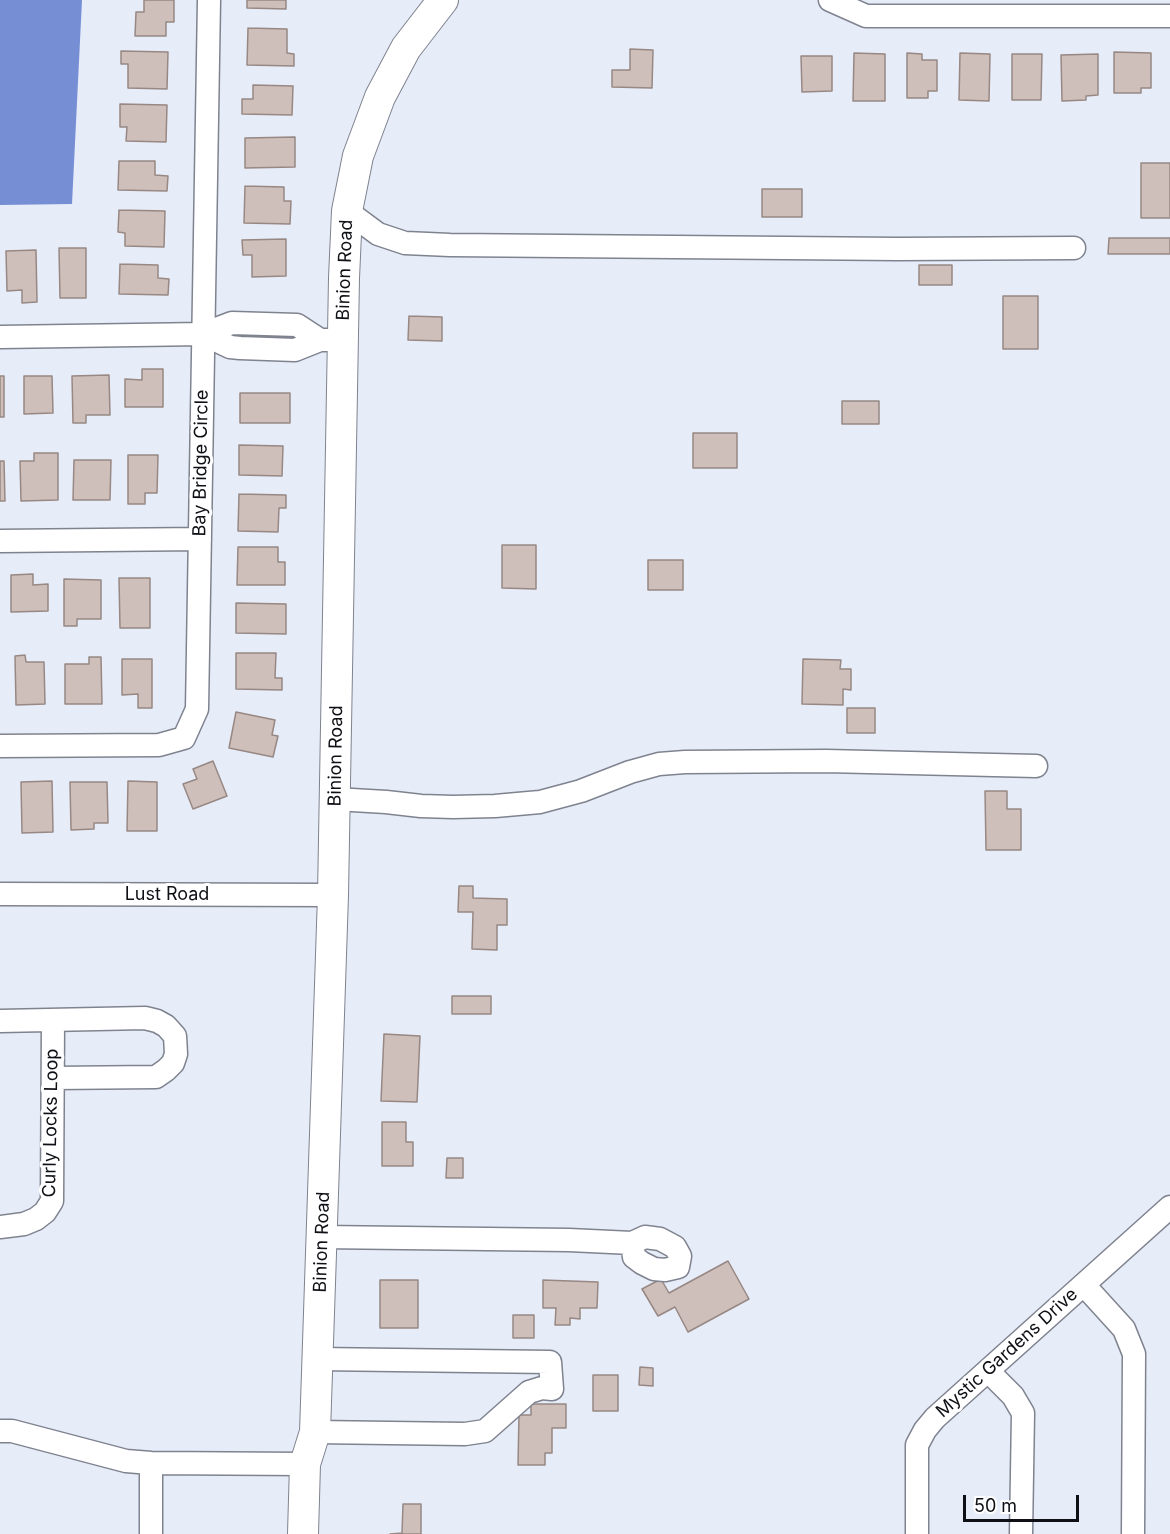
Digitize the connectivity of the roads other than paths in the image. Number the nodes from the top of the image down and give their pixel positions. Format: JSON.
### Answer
{"nodes":[{"id":1,"x":209,"y":0,"type":"edge"},
{"id":2,"x":443,"y":0,"type":"edge"},
{"id":3,"x":830,"y":0,"type":"edge"},
{"id":4,"x":1170,"y":15,"type":"edge"},
{"id":5,"x":347,"y":212,"type":"junction"},
{"id":6,"x":1074,"y":248,"type":"dead end"},
{"id":7,"x":203,"y":334,"type":"junction"},
{"id":8,"x":0,"y":337,"type":"edge"},
{"id":9,"x":332,"y":340,"type":"junction"},
{"id":10,"x":200,"y":539,"type":"junction"},
{"id":11,"x":0,"y":541,"type":"edge"},
{"id":12,"x":0,"y":746,"type":"edge"},
{"id":13,"x":1036,"y":766,"type":"dead end"},
{"id":14,"x":335,"y":799,"type":"junction"},
{"id":15,"x":0,"y":894,"type":"edge"},
{"id":16,"x":333,"y":895,"type":"junction"},
{"id":17,"x":53,"y":1020,"type":"junction"},
{"id":18,"x":0,"y":1021,"type":"edge"},
{"id":19,"x":53,"y":1078,"type":"junction"},
{"id":20,"x":1170,"y":1207,"type":"edge"},
{"id":21,"x":0,"y":1227,"type":"edge"},
{"id":22,"x":322,"y":1237,"type":"junction"},
{"id":23,"x":632,"y":1243,"type":"dead end"},
{"id":24,"x":1084,"y":1285,"type":"junction"},
{"id":25,"x":318,"y":1359,"type":"junction"},
{"id":26,"x":988,"y":1371,"type":"junction"},
{"id":27,"x":0,"y":1431,"type":"edge"},
{"id":28,"x":315,"y":1432,"type":"junction"},
{"id":29,"x":151,"y":1463,"type":"junction"},
{"id":30,"x":305,"y":1464,"type":"junction"},
{"id":31,"x":151,"y":1534,"type":"edge"},
{"id":32,"x":303,"y":1534,"type":"edge"},
{"id":33,"x":917,"y":1534,"type":"edge"},
{"id":34,"x":1021,"y":1534,"type":"edge"},
{"id":35,"x":1133,"y":1534,"type":"edge"}],
"edges":[{"from":1,"to":7,"type":"street","name":"Bay Bridge Circle"},
{"from":2,"to":5,"type":"main road","name":"Binion Road"},
{"from":3,"to":4,"type":"street"},
{"from":5,"to":6,"type":"street"},
{"from":5,"to":9,"type":"main road","name":"Binion Road"},
{"from":7,"to":8,"type":"street"},
{"from":7,"to":9,"type":"street"},
{"from":7,"to":10,"type":"street","name":"Bay Bridge Circle"},
{"from":9,"to":14,"type":"main road","name":"Binion Road"},
{"from":10,"to":11,"type":"street"},
{"from":10,"to":12,"type":"street","name":"Bay Bridge Circle"},
{"from":13,"to":14,"type":"street"},
{"from":14,"to":16,"type":"main road","name":"Binion Road"},
{"from":15,"to":16,"type":"street","name":"Lust Road"},
{"from":16,"to":22,"type":"main road","name":"Binion Road"},
{"from":17,"to":18,"type":"street"},
{"from":17,"to":19,"type":"street","name":"Curly Locks Loop"},
{"from":17,"to":19,"type":"street"},
{"from":19,"to":21,"type":"street","name":"Curly Locks Loop"},
{"from":20,"to":24,"type":"street","name":"Mystic Gardens Drive"},
{"from":22,"to":23,"type":"street"},
{"from":22,"to":25,"type":"main road","name":"Binion Road"},
{"from":24,"to":26,"type":"street","name":"Mystic Gardens Drive"},
{"from":24,"to":35,"type":"street"},
{"from":25,"to":28,"type":"main road","name":"Binion Road"},
{"from":25,"to":28,"type":"street"},
{"from":26,"to":33,"type":"street","name":"Mystic Gardens Drive"},
{"from":26,"to":34,"type":"street"},
{"from":27,"to":29,"type":"street"},
{"from":28,"to":30,"type":"main road","name":"Binion Road"},
{"from":29,"to":30,"type":"street"},
{"from":29,"to":31,"type":"street"},
{"from":30,"to":32,"type":"main road","name":"Binion Road"}]}
